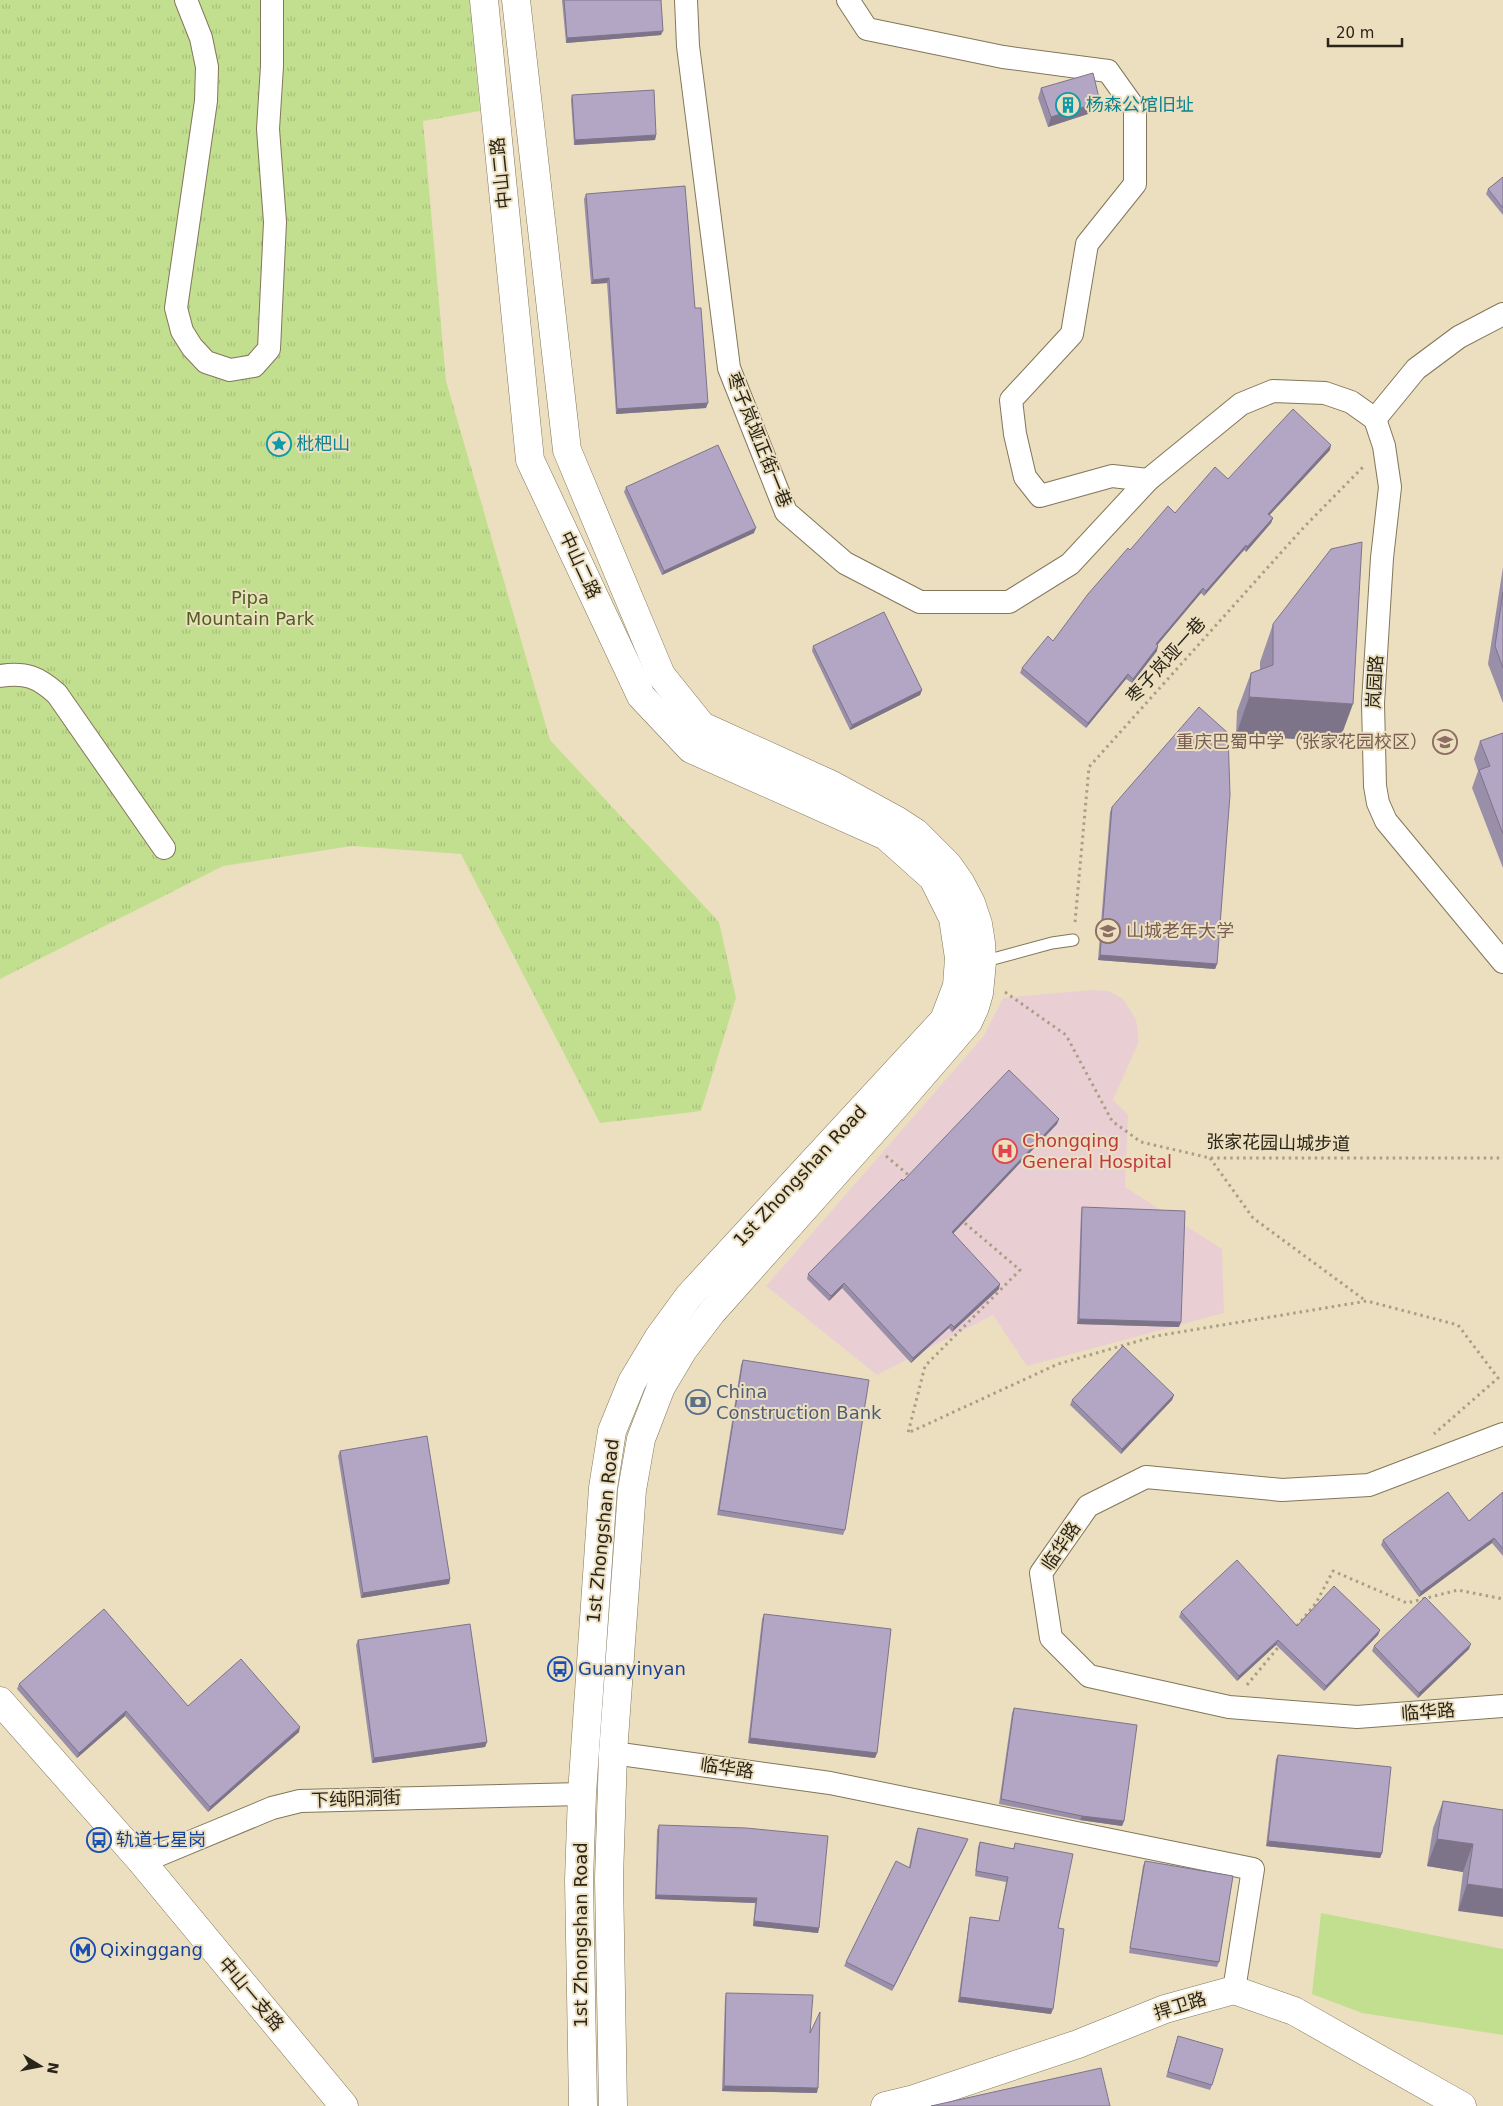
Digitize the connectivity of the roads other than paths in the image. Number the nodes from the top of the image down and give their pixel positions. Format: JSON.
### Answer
{"nodes":[{"id":1,"x":186,"y":0,"type":"edge"},
{"id":2,"x":272,"y":0,"type":"edge"},
{"id":3,"x":484,"y":0,"type":"edge"},
{"id":4,"x":516,"y":0,"type":"edge"},
{"id":5,"x":686,"y":0,"type":"edge"},
{"id":6,"x":848,"y":0,"type":"edge"},
{"id":7,"x":1503,"y":314,"type":"edge"},
{"id":8,"x":1375,"y":420,"type":"junction"},
{"id":9,"x":1148,"y":480,"type":"junction"},
{"id":10,"x":0,"y":676,"type":"edge"},
{"id":11,"x":164,"y":848,"type":"dead end"},
{"id":12,"x":1073,"y":940,"type":"road end"},
{"id":13,"x":1503,"y":962,"type":"edge"},
{"id":14,"x":974,"y":965,"type":"junction"},
{"id":15,"x":1503,"y":1434,"type":"edge"},
{"id":16,"x":0,"y":1700,"type":"edge"},
{"id":17,"x":1503,"y":1702,"type":"edge"},
{"id":18,"x":1503,"y":1706,"type":"edge"},
{"id":19,"x":613,"y":1753,"type":"junction"},
{"id":20,"x":582,"y":1794,"type":"junction"},
{"id":21,"x":142,"y":1862,"type":"junction"},
{"id":22,"x":1234,"y":1990,"type":"junction"},
{"id":23,"x":344,"y":2106,"type":"edge"},
{"id":24,"x":583,"y":2106,"type":"edge"},
{"id":25,"x":613,"y":2106,"type":"edge"},
{"id":26,"x":885,"y":2106,"type":"edge"},
{"id":27,"x":1462,"y":2106,"type":"edge"}],
"edges":[{"from":1,"to":2,"type":"street"},
{"from":3,"to":14,"type":"main road","name":"中山二路"},
{"from":4,"to":14,"type":"main road","name":"中山二路"},
{"from":5,"to":9,"type":"street","name":"枣子岚垭正街一巷"},
{"from":6,"to":9,"type":"street"},
{"from":7,"to":8,"type":"street"},
{"from":8,"to":9,"type":"street","name":"枣子岚垭正街一巷"},
{"from":8,"to":13,"type":"street","name":"岚园路"},
{"from":10,"to":11,"type":"street"},
{"from":12,"to":14,"type":"lane"},
{"from":14,"to":19,"type":"main road","name":"1st Zhongshan Road"},
{"from":14,"to":20,"type":"main road","name":"1st Zhongshan Road"},
{"from":15,"to":18,"type":"street","name":"临华路"},
{"from":16,"to":21,"type":"main road","name":"中山一支路"},
{"from":17,"to":18,"type":"lane"},
{"from":19,"to":22,"type":"street","name":"临华路"},
{"from":19,"to":25,"type":"main road","name":"1st Zhongshan Road"},
{"from":20,"to":21,"type":"street","name":"下纯阳洞街"},
{"from":20,"to":24,"type":"main road","name":"1st Zhongshan Road"},
{"from":21,"to":23,"type":"main road","name":"中山一支路"},
{"from":22,"to":26,"type":"main road","name":"捍卫路"},
{"from":22,"to":27,"type":"main road"}]}
